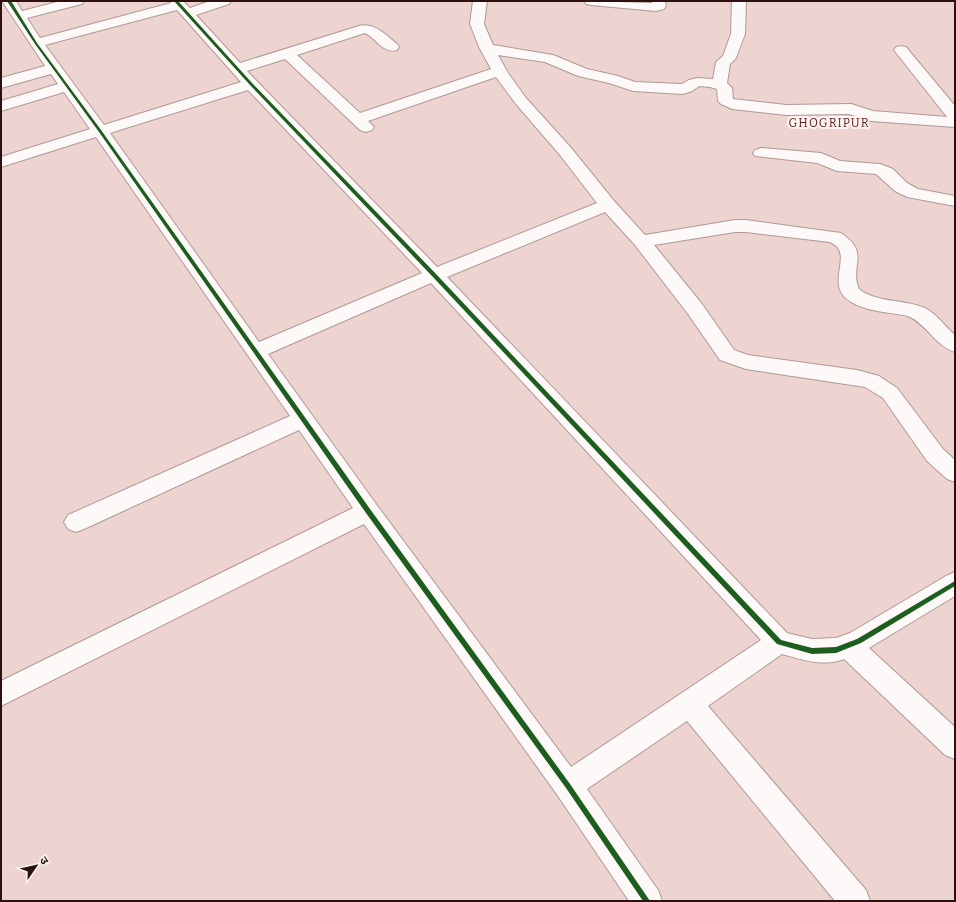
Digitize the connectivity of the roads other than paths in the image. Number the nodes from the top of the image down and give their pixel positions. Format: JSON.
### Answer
{"nodes":[{"id":1,"x":77,"y":1,"type":"edge"},
{"id":2,"x":224,"y":1,"type":"edge"},
{"id":3,"x":480,"y":1,"type":"edge"},
{"id":4,"x":591,"y":1,"type":"edge"},
{"id":5,"x":658,"y":1,"type":"edge"},
{"id":6,"x":739,"y":1,"type":"edge"},
{"id":7,"x":181,"y":6,"type":"edge"},
{"id":8,"x":13,"y":8,"type":"edge"},
{"id":9,"x":36,"y":43,"type":"junction"},
{"id":10,"x":392,"y":47,"type":"dead end"},
{"id":11,"x":487,"y":49,"type":"junction"},
{"id":12,"x":901,"y":50,"type":"dead end"},
{"id":13,"x":287,"y":53,"type":"junction"},
{"id":14,"x":54,"y":68,"type":"junction"},
{"id":15,"x":237,"y":69,"type":"junction"},
{"id":16,"x":499,"y":71,"type":"junction"},
{"id":17,"x":1,"y":84,"type":"edge"},
{"id":18,"x":251,"y":84,"type":"junction"},
{"id":19,"x":719,"y":84,"type":"junction"},
{"id":20,"x":67,"y":86,"type":"junction"},
{"id":21,"x":1,"y":106,"type":"edge"},
{"id":22,"x":955,"y":116,"type":"edge"},
{"id":23,"x":955,"y":122,"type":"edge"},
{"id":24,"x":100,"y":131,"type":"junction"},
{"id":25,"x":761,"y":153,"type":"dead end"},
{"id":26,"x":1,"y":162,"type":"edge"},
{"id":27,"x":955,"y":201,"type":"edge"},
{"id":28,"x":608,"y":205,"type":"junction"},
{"id":29,"x":641,"y":241,"type":"junction"},
{"id":30,"x":434,"y":275,"type":"junction"},
{"id":31,"x":955,"y":345,"type":"edge"},
{"id":32,"x":256,"y":351,"type":"junction"},
{"id":33,"x":304,"y":419,"type":"junction"},
{"id":34,"x":955,"y":473,"type":"edge"},
{"id":35,"x":368,"y":511,"type":"junction"},
{"id":36,"x":76,"y":522,"type":"dead end"},
{"id":37,"x":955,"y":583,"type":"edge"},
{"id":38,"x":779,"y":642,"type":"junction"},
{"id":39,"x":848,"y":645,"type":"junction"},
{"id":40,"x":1,"y":694,"type":"edge"},
{"id":41,"x":689,"y":703,"type":"junction"},
{"id":42,"x":955,"y":746,"type":"edge"},
{"id":43,"x":568,"y":786,"type":"junction"},
{"id":44,"x":647,"y":901,"type":"edge"},
{"id":45,"x":855,"y":901,"type":"edge"}],
"edges":[{"from":1,"to":8,"type":"street"},
{"from":2,"to":7,"type":"street"},
{"from":3,"to":11,"type":"street"},
{"from":4,"to":5,"type":"street"},
{"from":6,"to":19,"type":"street"},
{"from":7,"to":9,"type":"street"},
{"from":7,"to":15,"type":"street"},
{"from":8,"to":9,"type":"street"},
{"from":9,"to":14,"type":"street"},
{"from":10,"to":13,"type":"street"},
{"from":11,"to":16,"type":"street"},
{"from":11,"to":19,"type":"street"},
{"from":12,"to":22,"type":"street"},
{"from":13,"to":15,"type":"street"},
{"from":13,"to":16,"type":"street"},
{"from":14,"to":17,"type":"street"},
{"from":14,"to":20,"type":"street"},
{"from":15,"to":18,"type":"street"},
{"from":16,"to":28,"type":"street"},
{"from":18,"to":24,"type":"street"},
{"from":18,"to":30,"type":"street"},
{"from":19,"to":23,"type":"street"},
{"from":20,"to":21,"type":"street"},
{"from":20,"to":24,"type":"street"},
{"from":24,"to":26,"type":"street"},
{"from":24,"to":32,"type":"street"},
{"from":25,"to":27,"type":"street"},
{"from":28,"to":29,"type":"street"},
{"from":28,"to":30,"type":"street"},
{"from":29,"to":31,"type":"street"},
{"from":29,"to":34,"type":"street"},
{"from":30,"to":32,"type":"street"},
{"from":30,"to":38,"type":"street"},
{"from":32,"to":33,"type":"street"},
{"from":33,"to":35,"type":"street"},
{"from":33,"to":36,"type":"street"},
{"from":35,"to":40,"type":"street"},
{"from":35,"to":43,"type":"street"},
{"from":37,"to":39,"type":"street"},
{"from":38,"to":39,"type":"street"},
{"from":38,"to":41,"type":"street"},
{"from":39,"to":42,"type":"street"},
{"from":41,"to":43,"type":"street"},
{"from":41,"to":45,"type":"street"},
{"from":43,"to":44,"type":"street"}]}
